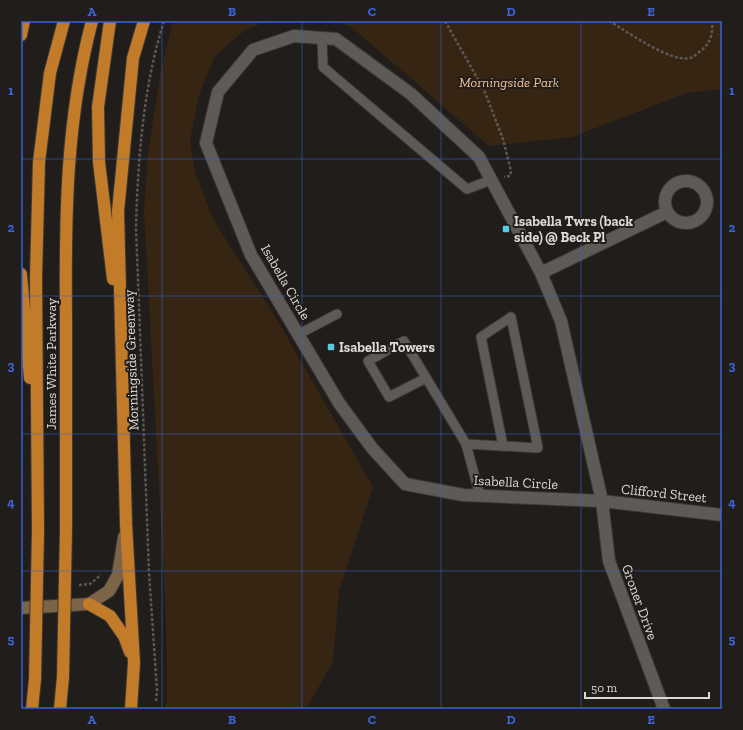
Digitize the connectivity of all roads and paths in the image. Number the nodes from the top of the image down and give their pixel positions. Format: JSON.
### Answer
{"nodes":[{"id":1,"x":24,"y":21,"type":"edge"},
{"id":2,"x":64,"y":21,"type":"edge"},
{"id":3,"x":92,"y":21,"type":"edge"},
{"id":4,"x":110,"y":21,"type":"edge"},
{"id":5,"x":144,"y":21,"type":"edge"},
{"id":6,"x":164,"y":21,"type":"edge"},
{"id":7,"x":445,"y":21,"type":"edge"},
{"id":8,"x":609,"y":21,"type":"edge"},
{"id":9,"x":712,"y":21,"type":"edge"},
{"id":10,"x":21,"y":35,"type":"edge"},
{"id":11,"x":322,"y":38,"type":"junction"},
{"id":12,"x":491,"y":180,"type":"junction"},
{"id":13,"x":667,"y":212,"type":"dead end"},
{"id":14,"x":541,"y":273,"type":"junction"},
{"id":15,"x":21,"y":274,"type":"edge"},
{"id":16,"x":337,"y":314,"type":"dead end"},
{"id":17,"x":299,"y":334,"type":"junction"},
{"id":18,"x":121,"y":342,"type":"junction"},
{"id":19,"x":426,"y":378,"type":"junction"},
{"id":20,"x":466,"y":444,"type":"junction"},
{"id":21,"x":503,"y":446,"type":"junction"},
{"id":22,"x":38,"y":476,"type":"junction"},
{"id":23,"x":480,"y":496,"type":"junction"},
{"id":24,"x":602,"y":501,"type":"junction"},
{"id":25,"x":722,"y":515,"type":"edge"},
{"id":26,"x":126,"y":524,"type":"junction"},
{"id":27,"x":89,"y":604,"type":"junction"},
{"id":28,"x":21,"y":608,"type":"edge"},
{"id":29,"x":134,"y":663,"type":"junction"},
{"id":30,"x":156,"y":701,"type":"dead end"},
{"id":31,"x":32,"y":709,"type":"edge"},
{"id":32,"x":60,"y":709,"type":"edge"},
{"id":33,"x":131,"y":709,"type":"edge"},
{"id":34,"x":664,"y":709,"type":"edge"}],
"edges":[{"from":1,"to":10,"type":"highway"},
{"from":2,"to":22,"type":"highway","name":"James White Parkway"},
{"from":3,"to":32,"type":"highway","name":"James White Parkway","bridge":true},
{"from":4,"to":18,"type":"highway"},
{"from":5,"to":18,"type":"highway"},
{"from":6,"to":30,"type":"path","name":"Morningside Greenway"},
{"from":7,"to":12,"type":"path"},
{"from":8,"to":9,"type":"path"},
{"from":11,"to":12,"type":"street","name":"Isabella Circle"},
{"from":11,"to":12,"type":"lane"},
{"from":11,"to":17,"type":"street","name":"Isabella Circle"},
{"from":12,"to":14,"type":"street","name":"Isabella Circle"},
{"from":13,"to":14,"type":"street"},
{"from":14,"to":24,"type":"street","name":"Isabella Circle"},
{"from":15,"to":22,"type":"highway"},
{"from":16,"to":17,"type":"lane"},
{"from":17,"to":23,"type":"street","name":"Isabella Circle"},
{"from":18,"to":26,"type":"highway"},
{"from":19,"to":19,"type":"lane"},
{"from":19,"to":20,"type":"lane"},
{"from":20,"to":21,"type":"lane"},
{"from":20,"to":23,"type":"lane"},
{"from":21,"to":21,"type":"lane"},
{"from":22,"to":31,"type":"highway","name":"James White Parkway","bridge":true},
{"from":23,"to":24,"type":"street","name":"Isabella Circle"},
{"from":24,"to":25,"type":"street","name":"Clifford Street"},
{"from":24,"to":34,"type":"street","name":"Groner Drive"},
{"from":26,"to":27,"type":"street"},
{"from":26,"to":29,"type":"highway"},
{"from":27,"to":28,"type":"street"},
{"from":27,"to":29,"type":"highway"},
{"from":29,"to":33,"type":"highway"}]}
